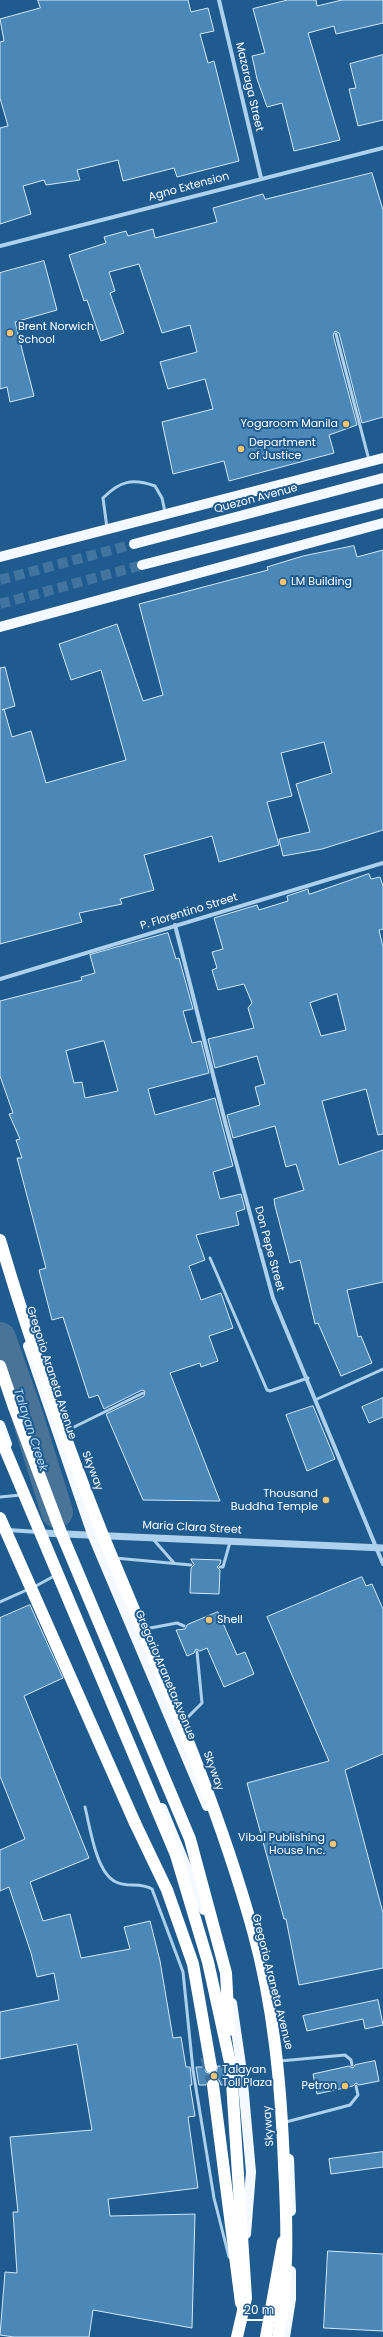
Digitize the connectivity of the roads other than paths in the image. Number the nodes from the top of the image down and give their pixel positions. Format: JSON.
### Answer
{"nodes":[{"id":1,"x":219,"y":0,"type":"edge"},
{"id":2,"x":383,"y":148,"type":"edge"},
{"id":3,"x":261,"y":178,"type":"junction"},
{"id":4,"x":0,"y":246,"type":"edge"},
{"id":5,"x":336,"y":334,"type":"dead end"},
{"id":6,"x":383,"y":458,"type":"edge"},
{"id":7,"x":369,"y":462,"type":"junction"},
{"id":8,"x":383,"y":478,"type":"edge"},
{"id":9,"x":383,"y":503,"type":"edge"},
{"id":10,"x":165,"y":513,"type":"junction"},
{"id":11,"x":383,"y":523,"type":"edge"},
{"id":12,"x":107,"y":528,"type":"junction"},
{"id":13,"x":134,"y":544,"type":"tunnel mouth"},
{"id":14,"x":0,"y":557,"type":"edge"},
{"id":15,"x":142,"y":565,"type":"tunnel mouth"},
{"id":16,"x":0,"y":626,"type":"edge"},
{"id":17,"x":383,"y":863,"type":"edge"},
{"id":18,"x":175,"y":925,"type":"junction"},
{"id":19,"x":0,"y":979,"type":"edge"},
{"id":20,"x":0,"y":1240,"type":"edge"},
{"id":21,"x":0,"y":1244,"type":"edge"},
{"id":22,"x":210,"y":1258,"type":"dead end"},
{"id":23,"x":0,"y":1366,"type":"edge"},
{"id":24,"x":383,"y":1369,"type":"edge"},
{"id":25,"x":308,"y":1378,"type":"junction"},
{"id":26,"x":143,"y":1393,"type":"dead end"},
{"id":27,"x":317,"y":1399,"type":"junction"},
{"id":28,"x":0,"y":1425,"type":"edge"},
{"id":29,"x":58,"y":1435,"type":"junction"},
{"id":30,"x":0,"y":1437,"type":"edge"},
{"id":31,"x":27,"y":1494,"type":"junction"},
{"id":32,"x":0,"y":1497,"type":"edge"},
{"id":33,"x":0,"y":1518,"type":"edge"},
{"id":34,"x":0,"y":1530,"type":"edge"},
{"id":35,"x":42,"y":1533,"type":"junction"},
{"id":36,"x":92,"y":1534,"type":"junction"},
{"id":37,"x":152,"y":1537,"type":"junction"},
{"id":38,"x":230,"y":1542,"type":"junction"},
{"id":39,"x":380,"y":1548,"type":"edge"},
{"id":40,"x":102,"y":1557,"type":"junction"},
{"id":41,"x":174,"y":1563,"type":"junction"},
{"id":42,"x":383,"y":1564,"type":"edge"},
{"id":43,"x":191,"y":1565,"type":"dead end"},
{"id":44,"x":220,"y":1567,"type":"dead end"},
{"id":45,"x":59,"y":1574,"type":"junction"},
{"id":46,"x":0,"y":1602,"type":"edge"},
{"id":47,"x":184,"y":1626,"type":"dead end"},
{"id":48,"x":134,"y":1631,"type":"junction"},
{"id":49,"x":197,"y":1652,"type":"dead end"},
{"id":50,"x":176,"y":1728,"type":"junction"},
{"id":51,"x":85,"y":1807,"type":"dead end"},
{"id":52,"x":279,"y":2061,"type":"junction"},
{"id":53,"x":352,"y":2065,"type":"dead end"},
{"id":54,"x":211,"y":2066,"type":"tunnel mouth"},
{"id":55,"x":231,"y":2067,"type":"junction"},
{"id":56,"x":213,"y":2085,"type":"tunnel mouth"},
{"id":57,"x":356,"y":2086,"type":"dead end"},
{"id":58,"x":286,"y":2122,"type":"junction"},
{"id":59,"x":292,"y":2188,"type":"junction"},
{"id":60,"x":241,"y":2303,"type":"junction"},
{"id":61,"x":232,"y":2337,"type":"edge"},
{"id":62,"x":237,"y":2337,"type":"edge"},
{"id":63,"x":266,"y":2337,"type":"edge"},
{"id":64,"x":278,"y":2337,"type":"edge"},
{"id":65,"x":286,"y":2337,"type":"edge"}],
"edges":[{"from":1,"to":3,"type":"street","name":"Mazaraga Street"},
{"from":2,"to":3,"type":"street","name":"Agno Extension"},
{"from":3,"to":4,"type":"street","name":"Agno Extension"},
{"from":5,"to":7,"type":"lane"},
{"from":6,"to":7,"type":"main road"},
{"from":7,"to":10,"type":"main road"},
{"from":8,"to":13,"type":"main road","name":"Quezon Avenue"},
{"from":9,"to":15,"type":"main road"},
{"from":10,"to":12,"type":"main road"},
{"from":10,"to":12,"type":"lane"},
{"from":11,"to":16,"type":"main road"},
{"from":12,"to":14,"type":"main road"},
{"from":17,"to":18,"type":"street","name":"P. Florentino Street"},
{"from":18,"to":19,"type":"street","name":"P. Florentino Street"},
{"from":18,"to":25,"type":"street","name":"Don Pepe Street"},
{"from":20,"to":64,"type":"highway","name":"Skyway","bridge":true},
{"from":21,"to":29,"type":"main road","name":"Gregorio Araneta Avenue"},
{"from":22,"to":25,"type":"lane"},
{"from":23,"to":55,"type":"highway","bridge":true},
{"from":24,"to":27,"type":"lane"},
{"from":25,"to":27,"type":"street","name":"Don Pepe Street"},
{"from":26,"to":29,"type":"lane"},
{"from":27,"to":39,"type":"street","name":"Don Pepe Street"},
{"from":28,"to":31,"type":"main road"},
{"from":29,"to":36,"type":"main road","name":"Gregorio Araneta Avenue"},
{"from":30,"to":55,"type":"highway","bridge":true},
{"from":31,"to":32,"type":"lane"},
{"from":31,"to":35,"type":"main road"},
{"from":33,"to":54,"type":"highway","bridge":true},
{"from":34,"to":35,"type":"street","name":"Maria Clara Street"},
{"from":35,"to":36,"type":"street","name":"Maria Clara Street"},
{"from":35,"to":45,"type":"main road"},
{"from":36,"to":37,"type":"street","name":"Maria Clara Street"},
{"from":36,"to":40,"type":"main road","name":"Gregorio Araneta Avenue"},
{"from":37,"to":38,"type":"street","name":"Maria Clara Street"},
{"from":37,"to":41,"type":"lane"},
{"from":38,"to":39,"type":"street","name":"Maria Clara Street"},
{"from":38,"to":44,"type":"lane"},
{"from":39,"to":42,"type":"street","name":"Don Pepe Street"},
{"from":40,"to":41,"type":"lane"},
{"from":40,"to":48,"type":"main road","name":"Gregorio Araneta Avenue"},
{"from":41,"to":43,"type":"lane"},
{"from":45,"to":46,"type":"lane"},
{"from":45,"to":60,"type":"main road"},
{"from":47,"to":48,"type":"lane"},
{"from":48,"to":50,"type":"main road","name":"Gregorio Araneta Avenue"},
{"from":49,"to":50,"type":"lane"},
{"from":50,"to":52,"type":"main road","name":"Gregorio Araneta Avenue"},
{"from":51,"to":60,"type":"lane"},
{"from":52,"to":53,"type":"lane"},
{"from":52,"to":58,"type":"main road","name":"Gregorio Araneta Avenue"},
{"from":55,"to":62,"type":"highway","bridge":true},
{"from":56,"to":60,"type":"highway"},
{"from":57,"to":58,"type":"lane"},
{"from":58,"to":59,"type":"main road","name":"Gregorio Araneta Avenue"},
{"from":59,"to":63,"type":"highway"},
{"from":59,"to":65,"type":"main road","name":"Gregorio Araneta Avenue"},
{"from":60,"to":61,"type":"main road"}]}
